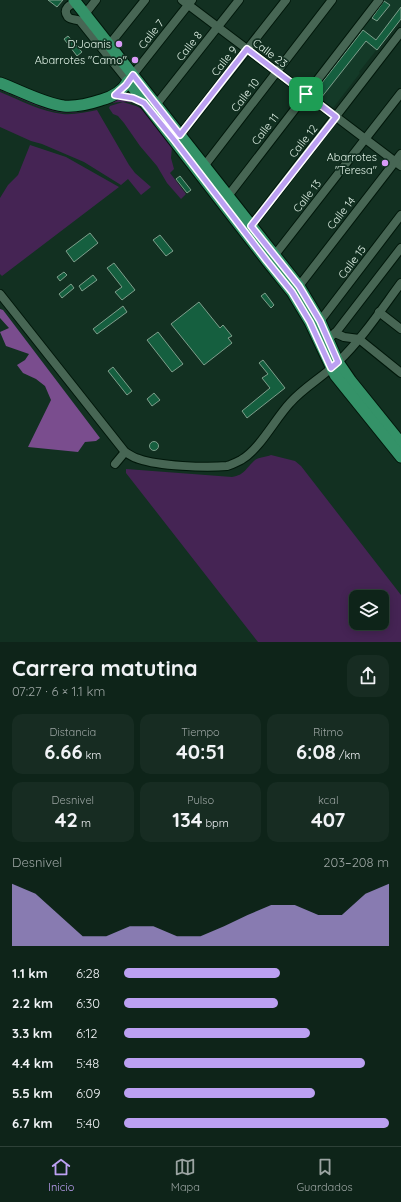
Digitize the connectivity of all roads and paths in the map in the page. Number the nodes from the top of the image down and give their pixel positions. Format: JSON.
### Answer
{"nodes":[{"id":1,"x":96,"y":0,"type":"edge"},
{"id":2,"x":145,"y":0,"type":"edge"},
{"id":3,"x":239,"y":0,"type":"edge"},
{"id":4,"x":286,"y":0,"type":"edge"},
{"id":5,"x":332,"y":0,"type":"edge"},
{"id":6,"x":379,"y":0,"type":"edge"},
{"id":7,"x":75,"y":2,"type":"edge"},
{"id":8,"x":187,"y":2,"type":"edge"},
{"id":9,"x":85,"y":14,"type":"junction"},
{"id":10,"x":218,"y":27,"type":"junction"},
{"id":11,"x":401,"y":32,"type":"edge"},
{"id":12,"x":109,"y":45,"type":"junction"},
{"id":13,"x":247,"y":49,"type":"junction"},
{"id":14,"x":276,"y":72,"type":"junction"},
{"id":15,"x":130,"y":78,"type":"junction"},
{"id":16,"x":0,"y":83,"type":"edge"},
{"id":17,"x":401,"y":93,"type":"edge"},
{"id":18,"x":306,"y":94,"type":"junction"},
{"id":19,"x":112,"y":97,"type":"junction"},
{"id":20,"x":144,"y":103,"type":"junction"},
{"id":21,"x":156,"y":105,"type":"junction"},
{"id":22,"x":336,"y":117,"type":"junction"},
{"id":23,"x":180,"y":135,"type":"junction"},
{"id":24,"x":365,"y":139,"type":"junction"},
{"id":25,"x":401,"y":154,"type":"edge"},
{"id":26,"x":398,"y":164,"type":"edge"},
{"id":27,"x":205,"y":165,"type":"junction"},
{"id":28,"x":228,"y":196,"type":"junction"},
{"id":29,"x":401,"y":215,"type":"edge"},
{"id":30,"x":251,"y":226,"type":"junction"},
{"id":31,"x":401,"y":248,"type":"edge"},
{"id":32,"x":274,"y":256,"type":"junction"},
{"id":33,"x":401,"y":283,"type":"edge"},
{"id":34,"x":299,"y":286,"type":"junction"},
{"id":35,"x":0,"y":294,"type":"edge"},
{"id":36,"x":379,"y":312,"type":"junction"},
{"id":37,"x":320,"y":321,"type":"junction"},
{"id":38,"x":401,"y":329,"type":"edge"},
{"id":39,"x":331,"y":336,"type":"junction"},
{"id":40,"x":359,"y":339,"type":"junction"},
{"id":41,"x":334,"y":365,"type":"junction"},
{"id":42,"x":401,"y":373,"type":"edge"},
{"id":43,"x":401,"y":443,"type":"edge"},
{"id":44,"x":126,"y":452,"type":"junction"},
{"id":45,"x":401,"y":457,"type":"edge"},
{"id":46,"x":115,"y":464,"type":"dead end"}],
"edges":[{"from":1,"to":9,"type":"street"},
{"from":2,"to":12,"type":"street"},
{"from":3,"to":10,"type":"street","name":"Calle 8"},
{"from":4,"to":13,"type":"street","name":"Calle 9"},
{"from":5,"to":14,"type":"street","name":"Calle 10"},
{"from":6,"to":18,"type":"street","name":"Calle 11"},
{"from":7,"to":9,"type":"main road"},
{"from":7,"to":15,"type":"street"},
{"from":8,"to":10,"type":"street","name":"Calle 23"},
{"from":8,"to":15,"type":"street","name":"Calle 7"},
{"from":9,"to":12,"type":"main road"},
{"from":10,"to":13,"type":"street","name":"Calle 23"},
{"from":10,"to":21,"type":"street","name":"Calle 8"},
{"from":11,"to":22,"type":"street","name":"Calle 12"},
{"from":12,"to":15,"type":"main road"},
{"from":13,"to":14,"type":"street","name":"Calle 23"},
{"from":13,"to":23,"type":"street","name":"Calle 9"},
{"from":14,"to":18,"type":"street","name":"Calle 23"},
{"from":14,"to":27,"type":"street","name":"Calle 10"},
{"from":15,"to":19,"type":"main road"},
{"from":15,"to":20,"type":"main road"},
{"from":15,"to":21,"type":"main road"},
{"from":16,"to":19,"type":"main road"},
{"from":17,"to":24,"type":"street","name":"Calle 13"},
{"from":18,"to":22,"type":"street","name":"Calle 23"},
{"from":18,"to":28,"type":"street","name":"Calle 11"},
{"from":19,"to":20,"type":"main road"},
{"from":20,"to":41,"type":"main road"},
{"from":21,"to":23,"type":"main road"},
{"from":22,"to":24,"type":"street","name":"Calle 23"},
{"from":22,"to":30,"type":"street","name":"Calle 12"},
{"from":23,"to":27,"type":"main road"},
{"from":24,"to":26,"type":"street","name":"Calle 23"},
{"from":24,"to":32,"type":"street","name":"Calle 13"},
{"from":25,"to":26,"type":"street","name":"Calle 14"},
{"from":26,"to":34,"type":"street","name":"Calle 14"},
{"from":27,"to":28,"type":"main road"},
{"from":28,"to":30,"type":"main road"},
{"from":29,"to":37,"type":"street","name":"Calle 15"},
{"from":30,"to":32,"type":"main road"},
{"from":31,"to":39,"type":"street"},
{"from":32,"to":34,"type":"main road"},
{"from":33,"to":36,"type":"street"},
{"from":34,"to":37,"type":"main road"},
{"from":35,"to":44,"type":"street"},
{"from":36,"to":38,"type":"street"},
{"from":36,"to":40,"type":"street"},
{"from":37,"to":39,"type":"main road"},
{"from":39,"to":40,"type":"street"},
{"from":39,"to":41,"type":"main road"},
{"from":40,"to":41,"type":"street"},
{"from":40,"to":42,"type":"street"},
{"from":41,"to":43,"type":"main road"},
{"from":41,"to":44,"type":"street"},
{"from":41,"to":45,"type":"main road"},
{"from":44,"to":46,"type":"street"}]}
